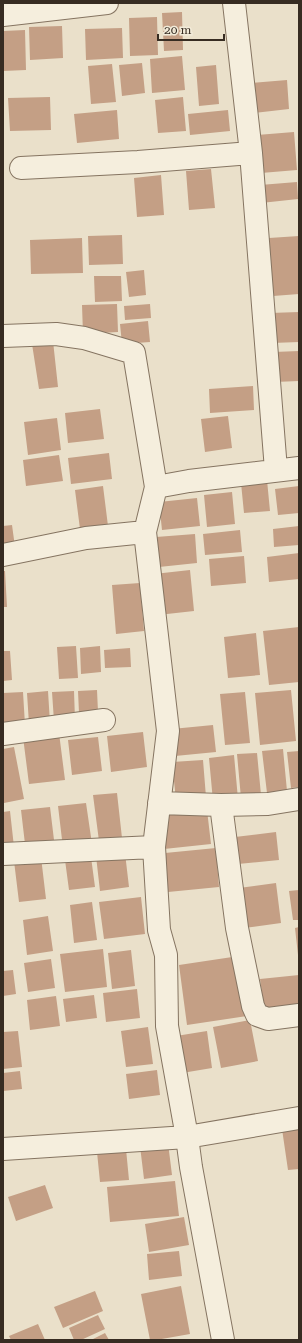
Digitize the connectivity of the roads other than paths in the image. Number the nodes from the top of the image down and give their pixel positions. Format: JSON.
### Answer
{"nodes":[{"id":1,"x":107,"y":3,"type":"edge"},
{"id":2,"x":234,"y":3,"type":"edge"},
{"id":3,"x":44,"y":6,"type":"edge"},
{"id":4,"x":3,"y":15,"type":"edge"},
{"id":5,"x":251,"y":153,"type":"junction"},
{"id":6,"x":21,"y":168,"type":"dead end"},
{"id":7,"x":3,"y":336,"type":"edge"},
{"id":8,"x":299,"y":468,"type":"edge"},
{"id":9,"x":276,"y":470,"type":"junction"},
{"id":10,"x":156,"y":487,"type":"junction"},
{"id":11,"x":145,"y":532,"type":"junction"},
{"id":12,"x":3,"y":555,"type":"edge"},
{"id":13,"x":104,"y":720,"type":"dead end"},
{"id":14,"x":3,"y":734,"type":"edge"},
{"id":15,"x":299,"y":799,"type":"edge"},
{"id":16,"x":159,"y":803,"type":"junction"},
{"id":17,"x":220,"y":805,"type":"junction"},
{"id":18,"x":154,"y":847,"type":"junction"},
{"id":19,"x":3,"y":854,"type":"edge"},
{"id":20,"x":299,"y":1015,"type":"edge"},
{"id":21,"x":299,"y":1118,"type":"edge"},
{"id":22,"x":187,"y":1137,"type":"junction"},
{"id":23,"x":3,"y":1149,"type":"edge"},
{"id":24,"x":223,"y":1340,"type":"edge"}],
"edges":[{"from":1,"to":3,"type":"street"},
{"from":2,"to":5,"type":"street"},
{"from":3,"to":4,"type":"street"},
{"from":5,"to":6,"type":"street"},
{"from":5,"to":9,"type":"street"},
{"from":7,"to":10,"type":"street"},
{"from":8,"to":9,"type":"street"},
{"from":9,"to":10,"type":"street"},
{"from":10,"to":11,"type":"street"},
{"from":11,"to":12,"type":"street"},
{"from":11,"to":16,"type":"street"},
{"from":13,"to":14,"type":"street"},
{"from":15,"to":17,"type":"street"},
{"from":16,"to":17,"type":"street"},
{"from":16,"to":18,"type":"street"},
{"from":17,"to":20,"type":"street"},
{"from":18,"to":19,"type":"street"},
{"from":18,"to":22,"type":"street"},
{"from":21,"to":22,"type":"street"},
{"from":22,"to":23,"type":"street"},
{"from":22,"to":24,"type":"street"}]}
